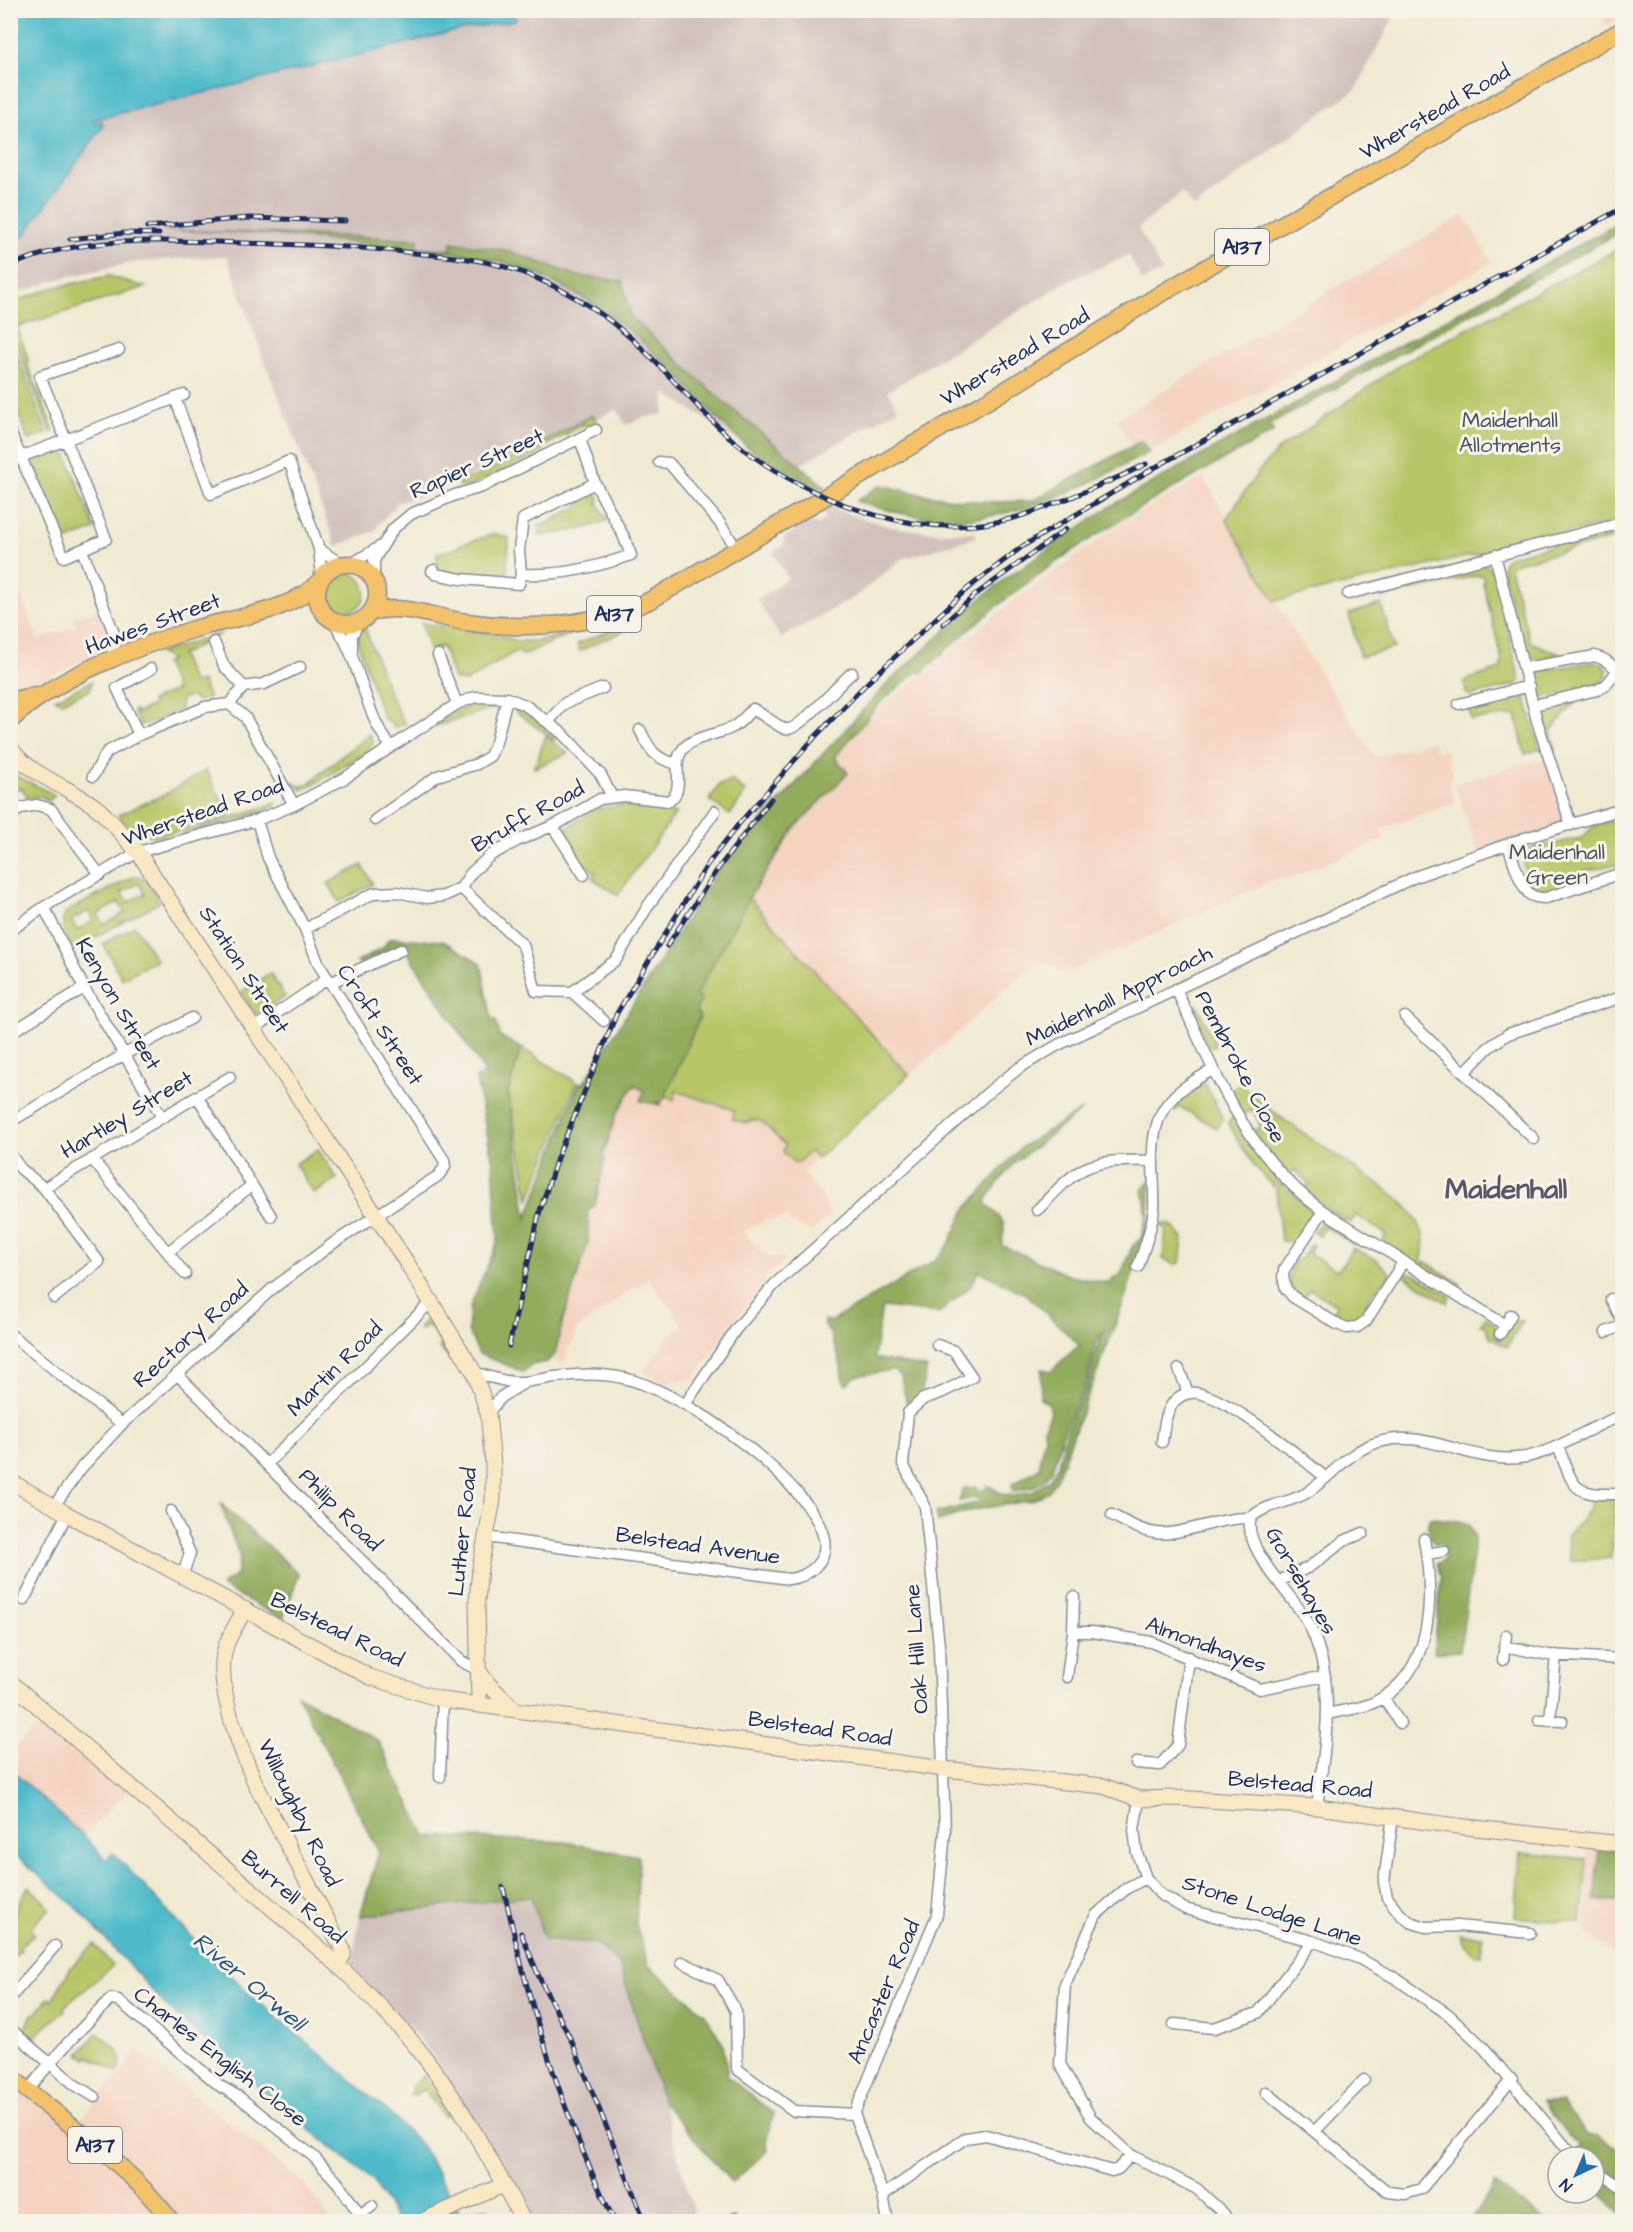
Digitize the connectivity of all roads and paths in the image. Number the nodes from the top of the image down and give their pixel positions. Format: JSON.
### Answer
{"nodes":[{"id":1,"x":1623,"y":30,"type":"edge"},
{"id":2,"x":119,"y":350,"type":"dead end"},
{"id":3,"x":596,"y":430,"type":"dead end"},
{"id":4,"x":10,"y":432,"type":"edge"},
{"id":5,"x":579,"y":439,"type":"junction"},
{"id":6,"x":65,"y":440,"type":"junction"},
{"id":7,"x":15,"y":459,"type":"edge"},
{"id":8,"x":660,"y":462,"type":"dead end"},
{"id":9,"x":595,"y":483,"type":"junction"},
{"id":10,"x":1623,"y":523,"type":"edge"},
{"id":11,"x":383,"y":544,"type":"junction"},
{"id":12,"x":82,"y":549,"type":"junction"},
{"id":13,"x":319,"y":549,"type":"junction"},
{"id":14,"x":736,"y":549,"type":"junction"},
{"id":15,"x":1495,"y":555,"type":"junction"},
{"id":16,"x":350,"y":565,"type":"junction"},
{"id":17,"x":432,"y":571,"type":"dead end"},
{"id":18,"x":521,"y":574,"type":"junction"},
{"id":19,"x":321,"y":579,"type":"junction"},
{"id":20,"x":375,"y":583,"type":"junction"},
{"id":21,"x":1348,"y":594,"type":"dead end"},
{"id":22,"x":282,"y":606,"type":"junction"},
{"id":23,"x":405,"y":608,"type":"junction"},
{"id":24,"x":365,"y":616,"type":"junction"},
{"id":25,"x":328,"y":617,"type":"junction"},
{"id":26,"x":115,"y":636,"type":"junction"},
{"id":27,"x":214,"y":642,"type":"dead end"},
{"id":28,"x":136,"y":650,"type":"junction"},
{"id":29,"x":438,"y":655,"type":"dead end"},
{"id":30,"x":111,"y":660,"type":"junction"},
{"id":31,"x":354,"y":661,"type":"junction"},
{"id":32,"x":300,"y":667,"type":"dead end"},
{"id":33,"x":1525,"y":668,"type":"junction"},
{"id":34,"x":151,"y":669,"type":"dead end"},
{"id":35,"x":1620,"y":670,"type":"edge"},
{"id":36,"x":852,"y":673,"type":"dead end"},
{"id":37,"x":1528,"y":686,"type":"junction"},
{"id":38,"x":244,"y":687,"type":"junction"},
{"id":39,"x":603,"y":688,"type":"dead end"},
{"id":40,"x":43,"y":694,"type":"junction"},
{"id":41,"x":507,"y":698,"type":"junction"},
{"id":42,"x":10,"y":701,"type":"edge"},
{"id":43,"x":229,"y":704,"type":"junction"},
{"id":44,"x":457,"y":704,"type":"junction"},
{"id":45,"x":1459,"y":704,"type":"dead end"},
{"id":46,"x":1534,"y":705,"type":"junction"},
{"id":47,"x":10,"y":721,"type":"edge"},
{"id":48,"x":548,"y":722,"type":"junction"},
{"id":49,"x":640,"y":730,"type":"dead end"},
{"id":50,"x":139,"y":735,"type":"junction"},
{"id":51,"x":10,"y":746,"type":"edge"},
{"id":52,"x":391,"y":747,"type":"junction"},
{"id":53,"x":10,"y":761,"type":"edge"},
{"id":54,"x":678,"y":764,"type":"junction"},
{"id":55,"x":45,"y":776,"type":"junction"},
{"id":56,"x":93,"y":776,"type":"dead end"},
{"id":57,"x":612,"y":797,"type":"junction"},
{"id":58,"x":294,"y":805,"type":"junction"},
{"id":59,"x":1623,"y":809,"type":"edge"},
{"id":60,"x":715,"y":811,"type":"dead end"},
{"id":61,"x":10,"y":816,"type":"edge"},
{"id":62,"x":257,"y":820,"type":"junction"},
{"id":63,"x":375,"y":820,"type":"dead end"},
{"id":64,"x":1571,"y":825,"type":"junction"},
{"id":65,"x":553,"y":827,"type":"junction"},
{"id":66,"x":1508,"y":845,"type":"junction"},
{"id":67,"x":138,"y":852,"type":"junction"},
{"id":68,"x":1623,"y":873,"type":"edge"},
{"id":69,"x":100,"y":875,"type":"junction"},
{"id":70,"x":584,"y":875,"type":"dead end"},
{"id":71,"x":461,"y":888,"type":"junction"},
{"id":72,"x":45,"y":907,"type":"junction"},
{"id":73,"x":305,"y":929,"type":"junction"},
{"id":74,"x":10,"y":931,"type":"edge"},
{"id":75,"x":400,"y":950,"type":"dead end"},
{"id":76,"x":329,"y":981,"type":"junction"},
{"id":77,"x":84,"y":988,"type":"junction"},
{"id":78,"x":1176,"y":989,"type":"junction"},
{"id":79,"x":572,"y":992,"type":"junction"},
{"id":80,"x":1623,"y":997,"type":"edge"},
{"id":81,"x":1405,"y":1017,"type":"dead end"},
{"id":82,"x":192,"y":1018,"type":"dead end"},
{"id":83,"x":604,"y":1021,"type":"dead end"},
{"id":84,"x":255,"y":1028,"type":"junction"},
{"id":85,"x":10,"y":1033,"type":"edge"},
{"id":86,"x":123,"y":1055,"type":"junction"},
{"id":87,"x":1214,"y":1069,"type":"junction"},
{"id":88,"x":1464,"y":1073,"type":"junction"},
{"id":89,"x":230,"y":1077,"type":"dead end"},
{"id":90,"x":198,"y":1096,"type":"junction"},
{"id":91,"x":162,"y":1117,"type":"junction"},
{"id":92,"x":11,"y":1121,"type":"edge"},
{"id":93,"x":1534,"y":1140,"type":"dead end"},
{"id":94,"x":10,"y":1154,"type":"edge"},
{"id":95,"x":92,"y":1159,"type":"junction"},
{"id":96,"x":1152,"y":1161,"type":"junction"},
{"id":97,"x":252,"y":1185,"type":"junction"},
{"id":98,"x":44,"y":1188,"type":"junction"},
{"id":99,"x":1037,"y":1210,"type":"dead end"},
{"id":100,"x":1323,"y":1211,"type":"junction"},
{"id":101,"x":375,"y":1215,"type":"junction"},
{"id":102,"x":271,"y":1216,"type":"dead end"},
{"id":103,"x":168,"y":1252,"type":"junction"},
{"id":104,"x":1403,"y":1262,"type":"junction"},
{"id":105,"x":1138,"y":1267,"type":"dead end"},
{"id":106,"x":185,"y":1274,"type":"dead end"},
{"id":107,"x":54,"y":1298,"type":"dead end"},
{"id":108,"x":1611,"y":1299,"type":"dead end"},
{"id":109,"x":431,"y":1302,"type":"junction"},
{"id":110,"x":1623,"y":1320,"type":"edge"},
{"id":111,"x":1505,"y":1325,"type":"dead end"},
{"id":112,"x":1623,"y":1326,"type":"edge"},
{"id":113,"x":1606,"y":1332,"type":"dead end"},
{"id":114,"x":10,"y":1334,"type":"edge"},
{"id":115,"x":937,"y":1345,"type":"dead end"},
{"id":116,"x":1179,"y":1369,"type":"dead end"},
{"id":117,"x":474,"y":1372,"type":"junction"},
{"id":118,"x":177,"y":1374,"type":"junction"},
{"id":119,"x":527,"y":1382,"type":"junction"},
{"id":120,"x":1188,"y":1393,"type":"junction"},
{"id":121,"x":686,"y":1403,"type":"junction"},
{"id":122,"x":488,"y":1413,"type":"junction"},
{"id":123,"x":1623,"y":1416,"type":"edge"},
{"id":124,"x":122,"y":1424,"type":"junction"},
{"id":125,"x":1162,"y":1442,"type":"dead end"},
{"id":126,"x":1558,"y":1446,"type":"junction"},
{"id":127,"x":267,"y":1464,"type":"junction"},
{"id":128,"x":1326,"y":1478,"type":"junction"},
{"id":129,"x":10,"y":1481,"type":"edge"},
{"id":130,"x":1623,"y":1494,"type":"edge"},
{"id":131,"x":61,"y":1510,"type":"junction"},
{"id":132,"x":171,"y":1511,"type":"dead end"},
{"id":133,"x":1112,"y":1515,"type":"dead end"},
{"id":134,"x":1251,"y":1518,"type":"junction"},
{"id":135,"x":1363,"y":1533,"type":"dead end"},
{"id":136,"x":486,"y":1537,"type":"junction"},
{"id":137,"x":1424,"y":1539,"type":"dead end"},
{"id":138,"x":1444,"y":1551,"type":"dead end"},
{"id":139,"x":1427,"y":1554,"type":"junction"},
{"id":140,"x":183,"y":1574,"type":"junction"},
{"id":141,"x":1279,"y":1581,"type":"junction"},
{"id":142,"x":1074,"y":1597,"type":"dead end"},
{"id":143,"x":24,"y":1600,"type":"dead end"},
{"id":144,"x":245,"y":1609,"type":"junction"},
{"id":145,"x":1072,"y":1632,"type":"junction"},
{"id":146,"x":1556,"y":1655,"type":"junction"},
{"id":147,"x":1189,"y":1657,"type":"junction"},
{"id":148,"x":1623,"y":1659,"type":"edge"},
{"id":149,"x":1503,"y":1660,"type":"dead end"},
{"id":150,"x":478,"y":1670,"type":"junction"},
{"id":151,"x":1325,"y":1676,"type":"junction"},
{"id":152,"x":1067,"y":1677,"type":"dead end"},
{"id":153,"x":10,"y":1682,"type":"edge"},
{"id":154,"x":1383,"y":1696,"type":"junction"},
{"id":155,"x":443,"y":1700,"type":"junction"},
{"id":156,"x":478,"y":1704,"type":"junction"},
{"id":157,"x":514,"y":1709,"type":"junction"},
{"id":158,"x":1328,"y":1714,"type":"junction"},
{"id":159,"x":1562,"y":1721,"type":"dead end"},
{"id":160,"x":1400,"y":1723,"type":"dead end"},
{"id":161,"x":1136,"y":1763,"type":"dead end"},
{"id":162,"x":944,"y":1769,"type":"junction"},
{"id":163,"x":440,"y":1777,"type":"dead end"},
{"id":164,"x":1139,"y":1799,"type":"junction"},
{"id":165,"x":1317,"y":1807,"type":"junction"},
{"id":166,"x":1393,"y":1816,"type":"junction"},
{"id":167,"x":1623,"y":1844,"type":"edge"},
{"id":168,"x":1146,"y":1878,"type":"junction"},
{"id":169,"x":1530,"y":1934,"type":"dead end"},
{"id":170,"x":1313,"y":1941,"type":"junction"},
{"id":171,"x":56,"y":1946,"type":"dead end"},
{"id":172,"x":682,"y":1962,"type":"dead end"},
{"id":173,"x":338,"y":1965,"type":"junction"},
{"id":174,"x":10,"y":1998,"type":"edge"},
{"id":175,"x":1174,"y":2024,"type":"dead end"},
{"id":176,"x":10,"y":2029,"type":"edge"},
{"id":177,"x":49,"y":2062,"type":"junction"},
{"id":178,"x":10,"y":2076,"type":"edge"},
{"id":179,"x":1512,"y":2079,"type":"junction"},
{"id":180,"x":1364,"y":2080,"type":"dead end"},
{"id":181,"x":28,"y":2091,"type":"junction"},
{"id":182,"x":1266,"y":2092,"type":"dead end"},
{"id":183,"x":94,"y":2097,"type":"dead end"},
{"id":184,"x":854,"y":2114,"type":"junction"},
{"id":185,"x":1315,"y":2132,"type":"junction"},
{"id":186,"x":1564,"y":2145,"type":"edge"},
{"id":187,"x":1131,"y":2155,"type":"junction"},
{"id":188,"x":1606,"y":2177,"type":"edge"},
{"id":189,"x":503,"y":2185,"type":"junction"},
{"id":190,"x":1623,"y":2188,"type":"edge"},
{"id":191,"x":883,"y":2195,"type":"junction"},
{"id":192,"x":372,"y":2206,"type":"dead end"},
{"id":193,"x":355,"y":2218,"type":"edge"},
{"id":194,"x":172,"y":2221,"type":"edge"},
{"id":195,"x":183,"y":2222,"type":"edge"},
{"id":196,"x":420,"y":2222,"type":"edge"},
{"id":197,"x":524,"y":2222,"type":"edge"},
{"id":198,"x":888,"y":2222,"type":"edge"},
{"id":199,"x":1228,"y":2222,"type":"edge"}],
"edges":[{"from":1,"to":14,"type":"main road","name":"Wherstead Road","number":"A137"},
{"from":2,"to":6,"type":"street"},
{"from":3,"to":5,"type":"street","name":"Rapier Street"},
{"from":4,"to":7,"type":"street"},
{"from":5,"to":9,"type":"street"},
{"from":5,"to":11,"type":"street","name":"Rapier Street"},
{"from":6,"to":7,"type":"street"},
{"from":6,"to":12,"type":"street"},
{"from":6,"to":13,"type":"street"},
{"from":7,"to":12,"type":"street"},
{"from":8,"to":14,"type":"street"},
{"from":9,"to":18,"type":"street"},
{"from":9,"to":18,"type":"street"},
{"from":10,"to":15,"type":"street"},
{"from":11,"to":16,"type":"street","name":"Rapier Street"},
{"from":11,"to":20,"type":"street","name":"Rapier Street"},
{"from":12,"to":26,"type":"street"},
{"from":13,"to":16,"type":"street"},
{"from":13,"to":19,"type":"street"},
{"from":14,"to":23,"type":"main road","name":"Wherstead Road","number":"A137"},
{"from":15,"to":21,"type":"street"},
{"from":15,"to":33,"type":"street"},
{"from":16,"to":19,"type":"main road","number":"A137"},
{"from":16,"to":20,"type":"main road","number":"A137"},
{"from":17,"to":18,"type":"street"},
{"from":19,"to":22,"type":"main road","name":"Hawes Street","number":"A137"},
{"from":19,"to":25,"type":"main road"},
{"from":20,"to":23,"type":"main road","name":"Wherstead Road","number":"A137"},
{"from":20,"to":24,"type":"main road"},
{"from":22,"to":25,"type":"main road","name":"Hawes Street","number":"A137"},
{"from":22,"to":28,"type":"main road","name":"Hawes Street","number":"A137"},
{"from":23,"to":24,"type":"main road","name":"Wherstead Road","number":"A137"},
{"from":24,"to":25,"type":"main road","number":"A137"},
{"from":24,"to":31,"type":"street"},
{"from":25,"to":31,"type":"street"},
{"from":26,"to":28,"type":"street"},
{"from":26,"to":30,"type":"street"},
{"from":27,"to":38,"type":"street"},
{"from":28,"to":30,"type":"main road","name":"Hawes Street","number":"A137"},
{"from":29,"to":44,"type":"street"},
{"from":30,"to":40,"type":"main road","name":"Hawes Street","number":"A137"},
{"from":31,"to":52,"type":"street"},
{"from":32,"to":38,"type":"street"},
{"from":33,"to":35,"type":"street"},
{"from":33,"to":37,"type":"street"},
{"from":34,"to":50,"type":"street"},
{"from":35,"to":46,"type":"street"},
{"from":36,"to":54,"type":"street"},
{"from":37,"to":45,"type":"street"},
{"from":37,"to":46,"type":"street"},
{"from":38,"to":43,"type":"street"},
{"from":39,"to":48,"type":"street"},
{"from":40,"to":42,"type":"main road","name":"Hawes Street","number":"A137"},
{"from":40,"to":47,"type":"main road","name":"Hawes Street","number":"A137"},
{"from":41,"to":44,"type":"street","name":"Wherstead Road"},
{"from":41,"to":48,"type":"street"},
{"from":41,"to":63,"type":"street"},
{"from":43,"to":50,"type":"street"},
{"from":43,"to":58,"type":"street"},
{"from":44,"to":52,"type":"street","name":"Wherstead Road"},
{"from":46,"to":64,"type":"street"},
{"from":48,"to":57,"type":"street"},
{"from":49,"to":54,"type":"street"},
{"from":50,"to":56,"type":"street"},
{"from":51,"to":55,"type":"street","name":"Station Street"},
{"from":52,"to":58,"type":"street","name":"Wherstead Road"},
{"from":53,"to":55,"type":"street","name":"Station Street"},
{"from":54,"to":57,"type":"street","name":"Bruff Road"},
{"from":55,"to":67,"type":"street","name":"Station Street"},
{"from":57,"to":65,"type":"street","name":"Bruff Road"},
{"from":58,"to":62,"type":"street","name":"Wherstead Road"},
{"from":59,"to":64,"type":"street"},
{"from":60,"to":79,"type":"street"},
{"from":61,"to":69,"type":"street"},
{"from":62,"to":67,"type":"street","name":"Wherstead Road"},
{"from":62,"to":73,"type":"street","name":"Croft Street"},
{"from":64,"to":66,"type":"street"},
{"from":65,"to":70,"type":"street"},
{"from":65,"to":71,"type":"street","name":"Bruff Road"},
{"from":66,"to":68,"type":"street"},
{"from":66,"to":78,"type":"street","name":"Maidenhall Approach"},
{"from":67,"to":69,"type":"street","name":"Wherstead Road"},
{"from":67,"to":84,"type":"street","name":"Station Street"},
{"from":69,"to":72,"type":"street","name":"Wherstead Road"},
{"from":71,"to":73,"type":"street"},
{"from":71,"to":79,"type":"street"},
{"from":72,"to":74,"type":"street","name":"Wherstead Road"},
{"from":72,"to":77,"type":"street","name":"Kenyon Street"},
{"from":73,"to":76,"type":"street","name":"Croft Street"},
{"from":75,"to":76,"type":"street"},
{"from":76,"to":84,"type":"street"},
{"from":76,"to":101,"type":"street","name":"Croft Street"},
{"from":77,"to":85,"type":"street"},
{"from":77,"to":86,"type":"street","name":"Kenyon Street"},
{"from":78,"to":87,"type":"street","name":"Pembroke Close"},
{"from":78,"to":121,"type":"street","name":"Maidenhall Approach"},
{"from":79,"to":83,"type":"street"},
{"from":80,"to":88,"type":"street"},
{"from":81,"to":88,"type":"street"},
{"from":82,"to":86,"type":"street"},
{"from":84,"to":101,"type":"street","name":"Station Street"},
{"from":86,"to":91,"type":"street","name":"Kenyon Street"},
{"from":86,"to":92,"type":"street"},
{"from":87,"to":96,"type":"street"},
{"from":87,"to":100,"type":"street","name":"Pembroke Close"},
{"from":88,"to":93,"type":"street"},
{"from":89,"to":90,"type":"street","name":"Hartley Street"},
{"from":90,"to":91,"type":"street","name":"Hartley Street"},
{"from":90,"to":97,"type":"street"},
{"from":91,"to":95,"type":"street","name":"Hartley Street"},
{"from":94,"to":98,"type":"street"},
{"from":95,"to":98,"type":"street","name":"Hartley Street"},
{"from":95,"to":103,"type":"street"},
{"from":96,"to":99,"type":"street"},
{"from":96,"to":105,"type":"street"},
{"from":97,"to":102,"type":"street"},
{"from":97,"to":103,"type":"street"},
{"from":98,"to":107,"type":"street"},
{"from":100,"to":104,"type":"street","name":"Pembroke Close"},
{"from":100,"to":104,"type":"street"},
{"from":101,"to":109,"type":"street","name":"Luther Road"},
{"from":101,"to":118,"type":"street","name":"Rectory Road"},
{"from":103,"to":106,"type":"street"},
{"from":104,"to":111,"type":"street","name":"Pembroke Close"},
{"from":108,"to":110,"type":"street"},
{"from":109,"to":117,"type":"street","name":"Luther Road"},
{"from":109,"to":127,"type":"street","name":"Martin Road"},
{"from":112,"to":113,"type":"street"},
{"from":114,"to":124,"type":"street"},
{"from":115,"to":162,"type":"street","name":"Oak Hill Lane"},
{"from":116,"to":120,"type":"street"},
{"from":117,"to":119,"type":"street","name":"Belstead Avenue"},
{"from":117,"to":122,"type":"street","name":"Luther Road"},
{"from":118,"to":124,"type":"street","name":"Rectory Road"},
{"from":118,"to":127,"type":"street","name":"Philip Road"},
{"from":119,"to":121,"type":"street","name":"Belstead Avenue"},
{"from":119,"to":122,"type":"street"},
{"from":120,"to":125,"type":"street"},
{"from":120,"to":128,"type":"street"},
{"from":121,"to":136,"type":"street","name":"Belstead Avenue"},
{"from":122,"to":136,"type":"street","name":"Luther Road"},
{"from":123,"to":126,"type":"street"},
{"from":124,"to":131,"type":"street","name":"Rectory Road"},
{"from":126,"to":128,"type":"street"},
{"from":126,"to":130,"type":"street"},
{"from":127,"to":150,"type":"street","name":"Philip Road"},
{"from":128,"to":134,"type":"street"},
{"from":129,"to":131,"type":"street","name":"Belstead Road"},
{"from":131,"to":140,"type":"street","name":"Belstead Road"},
{"from":131,"to":143,"type":"street","name":"Rectory Road"},
{"from":132,"to":140,"type":"street"},
{"from":133,"to":134,"type":"street"},
{"from":134,"to":141,"type":"street","name":"Gorsehayes"},
{"from":135,"to":141,"type":"street"},
{"from":136,"to":150,"type":"street","name":"Luther Road"},
{"from":137,"to":139,"type":"street"},
{"from":138,"to":139,"type":"street"},
{"from":139,"to":154,"type":"street"},
{"from":140,"to":144,"type":"street","name":"Belstead Road"},
{"from":141,"to":151,"type":"street","name":"Gorsehayes"},
{"from":142,"to":145,"type":"street"},
{"from":144,"to":155,"type":"street","name":"Belstead Road"},
{"from":144,"to":173,"type":"street","name":"Willoughby Road"},
{"from":145,"to":147,"type":"street","name":"Almondhayes"},
{"from":145,"to":152,"type":"street"},
{"from":146,"to":148,"type":"street"},
{"from":146,"to":149,"type":"street"},
{"from":146,"to":159,"type":"street"},
{"from":147,"to":151,"type":"street","name":"Almondhayes"},
{"from":147,"to":161,"type":"street"},
{"from":150,"to":156,"type":"street","name":"Luther Road"},
{"from":150,"to":157,"type":"street"},
{"from":151,"to":158,"type":"street","name":"Gorsehayes"},
{"from":153,"to":173,"type":"street","name":"Burrell Road"},
{"from":154,"to":158,"type":"street"},
{"from":154,"to":160,"type":"street"},
{"from":155,"to":156,"type":"street","name":"Belstead Road"},
{"from":155,"to":163,"type":"street"},
{"from":156,"to":157,"type":"street","name":"Belstead Road"},
{"from":157,"to":162,"type":"street","name":"Belstead Road"},
{"from":158,"to":165,"type":"street","name":"Gorsehayes"},
{"from":162,"to":164,"type":"street","name":"Belstead Road"},
{"from":162,"to":184,"type":"street","name":"Ancaster Road"},
{"from":164,"to":165,"type":"street","name":"Belstead Road"},
{"from":164,"to":168,"type":"street","name":"Stone Lodge Lane"},
{"from":165,"to":166,"type":"street","name":"Belstead Road"},
{"from":166,"to":167,"type":"street","name":"Belstead Road"},
{"from":166,"to":169,"type":"street"},
{"from":168,"to":170,"type":"street","name":"Stone Lodge Lane"},
{"from":168,"to":187,"type":"street"},
{"from":170,"to":175,"type":"street"},
{"from":170,"to":179,"type":"street","name":"Stone Lodge Lane"},
{"from":171,"to":174,"type":"street"},
{"from":172,"to":184,"type":"street"},
{"from":173,"to":189,"type":"street","name":"Burrell Road"},
{"from":176,"to":177,"type":"street"},
{"from":177,"to":181,"type":"street","name":"Charles English Close"},
{"from":177,"to":183,"type":"street"},
{"from":177,"to":193,"type":"street","name":"Charles English Close"},
{"from":178,"to":181,"type":"main road","number":"A137"},
{"from":179,"to":185,"type":"street"},
{"from":179,"to":186,"type":"street","name":"Stone Lodge Lane"},
{"from":180,"to":185,"type":"street"},
{"from":181,"to":194,"type":"main road","number":"A137"},
{"from":182,"to":185,"type":"street"},
{"from":184,"to":191,"type":"street"},
{"from":187,"to":191,"type":"street"},
{"from":187,"to":199,"type":"street"},
{"from":188,"to":190,"type":"street"},
{"from":189,"to":196,"type":"street"},
{"from":189,"to":197,"type":"street","name":"Burrell Road"},
{"from":191,"to":198,"type":"street"},
{"from":192,"to":193,"type":"street","name":"Charles English Close"},
{"from":194,"to":195,"type":"street"}]}
